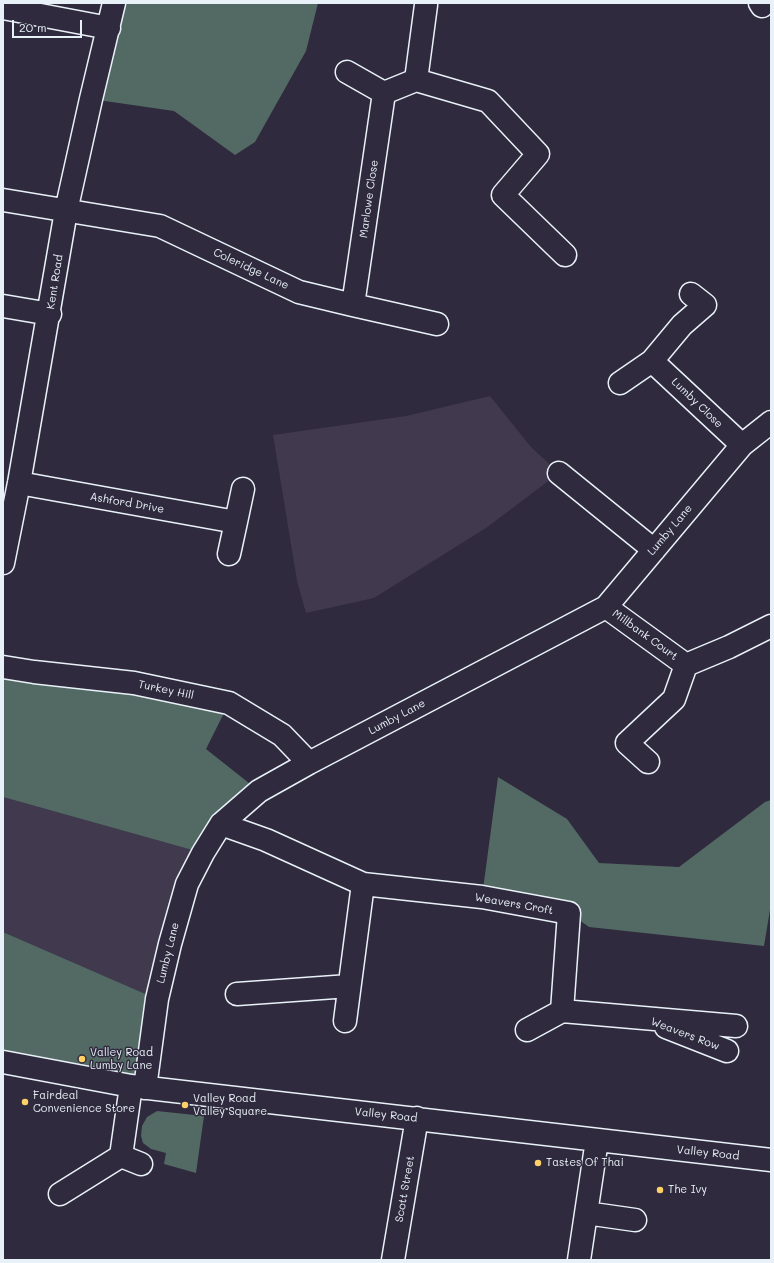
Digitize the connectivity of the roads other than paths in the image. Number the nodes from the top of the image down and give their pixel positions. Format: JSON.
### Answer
{"nodes":[{"id":1,"x":114,"y":3,"type":"edge"},
{"id":2,"x":426,"y":5,"type":"dead end"},
{"id":3,"x":3,"y":8,"type":"edge"},
{"id":4,"x":108,"y":28,"type":"junction"},
{"id":5,"x":347,"y":72,"type":"dead end"},
{"id":6,"x":416,"y":80,"type":"junction"},
{"id":7,"x":384,"y":93,"type":"junction"},
{"id":8,"x":3,"y":200,"type":"edge"},
{"id":9,"x":66,"y":211,"type":"junction"},
{"id":10,"x":565,"y":255,"type":"dead end"},
{"id":11,"x":691,"y":294,"type":"dead end"},
{"id":12,"x":353,"y":305,"type":"junction"},
{"id":13,"x":3,"y":306,"type":"edge"},
{"id":14,"x":50,"y":314,"type":"junction"},
{"id":15,"x":437,"y":324,"type":"dead end"},
{"id":16,"x":652,"y":361,"type":"junction"},
{"id":17,"x":620,"y":383,"type":"dead end"},
{"id":18,"x":771,"y":422,"type":"edge"},
{"id":19,"x":742,"y":445,"type":"junction"},
{"id":20,"x":559,"y":473,"type":"dead end"},
{"id":21,"x":19,"y":483,"type":"junction"},
{"id":22,"x":243,"y":489,"type":"dead end"},
{"id":23,"x":236,"y":522,"type":"junction"},
{"id":24,"x":6,"y":534,"type":"edge"},
{"id":25,"x":654,"y":550,"type":"junction"},
{"id":26,"x":229,"y":554,"type":"dead end"},
{"id":27,"x":3,"y":563,"type":"edge"},
{"id":28,"x":606,"y":607,"type":"junction"},
{"id":29,"x":771,"y":626,"type":"edge"},
{"id":30,"x":686,"y":665,"type":"junction"},
{"id":31,"x":3,"y":667,"type":"edge"},
{"id":32,"x":648,"y":762,"type":"dead end"},
{"id":33,"x":309,"y":763,"type":"junction"},
{"id":34,"x":221,"y":824,"type":"junction"},
{"id":35,"x":363,"y":884,"type":"junction"},
{"id":36,"x":349,"y":986,"type":"junction"},
{"id":37,"x":236,"y":994,"type":"dead end"},
{"id":38,"x":562,"y":1011,"type":"junction"},
{"id":39,"x":643,"y":1018,"type":"junction"},
{"id":40,"x":345,"y":1021,"type":"dead end"},
{"id":41,"x":736,"y":1026,"type":"dead end"},
{"id":42,"x":527,"y":1030,"type":"dead end"},
{"id":43,"x":727,"y":1051,"type":"dead end"},
{"id":44,"x":3,"y":1062,"type":"edge"},
{"id":45,"x":138,"y":1087,"type":"junction"},
{"id":46,"x":417,"y":1118,"type":"junction"},
{"id":47,"x":597,"y":1140,"type":"junction"},
{"id":48,"x":771,"y":1160,"type":"edge"},
{"id":49,"x":60,"y":1194,"type":"dead end"},
{"id":50,"x":586,"y":1213,"type":"junction"},
{"id":51,"x":635,"y":1220,"type":"dead end"},
{"id":52,"x":393,"y":1260,"type":"edge"},
{"id":53,"x":578,"y":1260,"type":"edge"}],
"edges":[{"from":1,"to":4,"type":"street","name":"Kent Road"},
{"from":2,"to":6,"type":"street"},
{"from":3,"to":4,"type":"street"},
{"from":4,"to":9,"type":"street","name":"Kent Road"},
{"from":5,"to":7,"type":"street"},
{"from":6,"to":7,"type":"street"},
{"from":6,"to":10,"type":"street"},
{"from":7,"to":12,"type":"street","name":"Marlowe Close"},
{"from":8,"to":9,"type":"street","name":"Coleridge Lane"},
{"from":9,"to":12,"type":"street","name":"Coleridge Lane"},
{"from":9,"to":14,"type":"street","name":"Kent Road"},
{"from":11,"to":16,"type":"street"},
{"from":12,"to":15,"type":"street","name":"Coleridge Lane"},
{"from":13,"to":14,"type":"street"},
{"from":14,"to":21,"type":"street","name":"Kent Road"},
{"from":16,"to":17,"type":"street"},
{"from":16,"to":19,"type":"street","name":"Lumby Close"},
{"from":18,"to":19,"type":"street","name":"Lumby Lane"},
{"from":19,"to":25,"type":"street","name":"Lumby Lane"},
{"from":20,"to":25,"type":"street"},
{"from":21,"to":23,"type":"street","name":"Ashford Drive"},
{"from":21,"to":24,"type":"street","name":"Kent Road"},
{"from":22,"to":23,"type":"street"},
{"from":23,"to":26,"type":"street"},
{"from":24,"to":27,"type":"street","name":"Kent Road"},
{"from":25,"to":28,"type":"street","name":"Lumby Lane"},
{"from":28,"to":30,"type":"street","name":"Millbank Court"},
{"from":28,"to":33,"type":"street","name":"Lumby Lane"},
{"from":29,"to":30,"type":"street","name":"Millbank Court"},
{"from":30,"to":32,"type":"street"},
{"from":31,"to":33,"type":"street","name":"Turkey Hill"},
{"from":33,"to":34,"type":"street","name":"Lumby Lane"},
{"from":34,"to":35,"type":"street","name":"Weavers Croft"},
{"from":34,"to":45,"type":"street","name":"Lumby Lane"},
{"from":35,"to":36,"type":"street"},
{"from":35,"to":38,"type":"street","name":"Weavers Croft"},
{"from":36,"to":37,"type":"street"},
{"from":36,"to":40,"type":"street"},
{"from":38,"to":39,"type":"street"},
{"from":38,"to":42,"type":"street"},
{"from":39,"to":41,"type":"street"},
{"from":39,"to":43,"type":"street","name":"Weavers Row"},
{"from":44,"to":45,"type":"street","name":"Valley Road"},
{"from":45,"to":46,"type":"street","name":"Valley Road"},
{"from":45,"to":49,"type":"street","name":"Lumby Lane"},
{"from":46,"to":47,"type":"street","name":"Valley Road"},
{"from":46,"to":52,"type":"street","name":"Scott Street"},
{"from":47,"to":48,"type":"street","name":"Valley Road"},
{"from":47,"to":50,"type":"street"},
{"from":50,"to":51,"type":"street"},
{"from":50,"to":53,"type":"street"}]}
